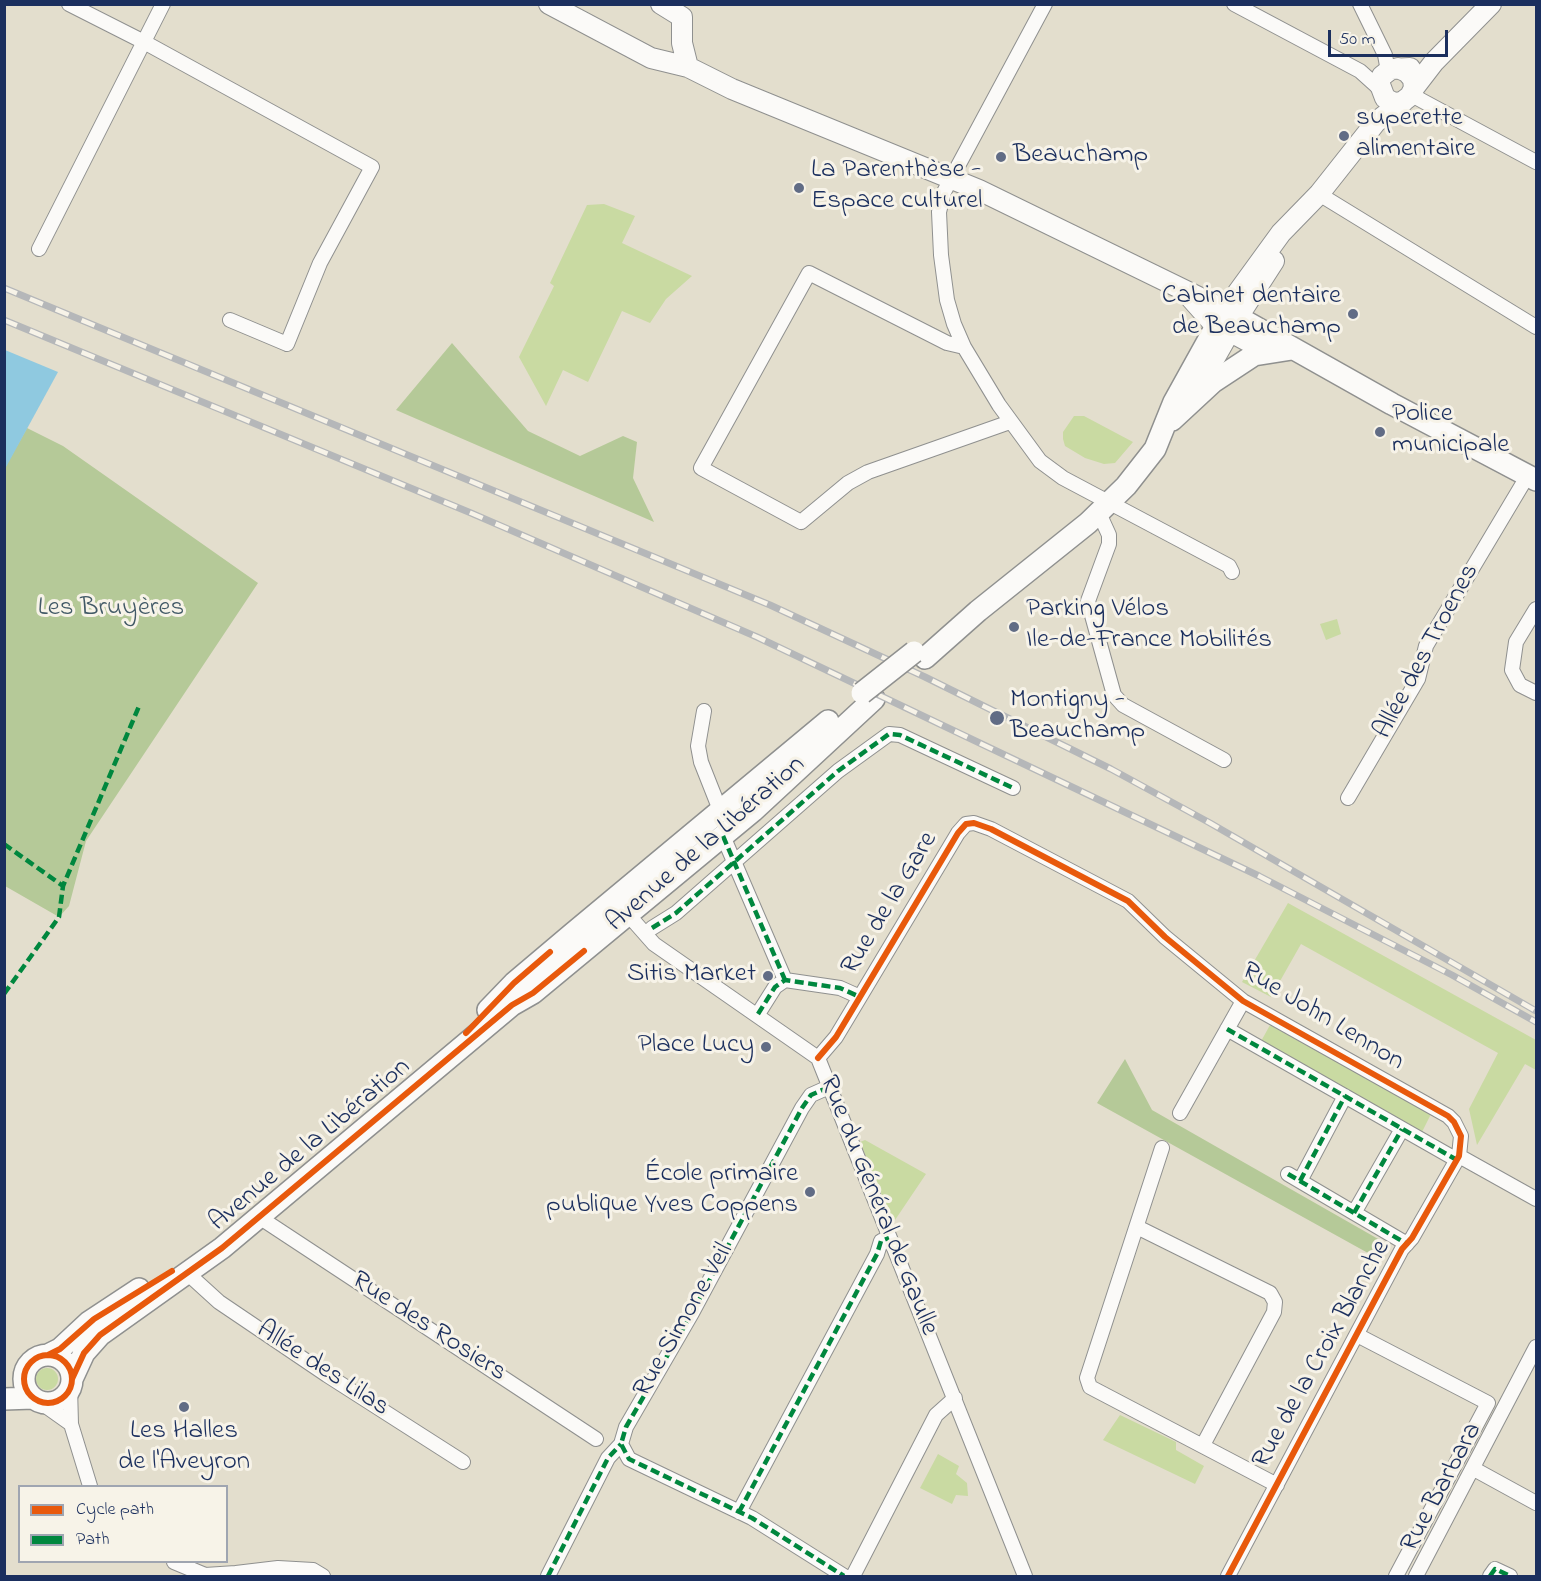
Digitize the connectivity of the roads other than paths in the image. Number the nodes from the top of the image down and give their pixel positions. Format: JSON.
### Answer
{"nodes":[{"id":1,"x":69,"y":4,"type":"edge"},
{"id":2,"x":163,"y":4,"type":"edge"},
{"id":3,"x":549,"y":4,"type":"edge"},
{"id":4,"x":661,"y":4,"type":"edge"},
{"id":5,"x":1046,"y":4,"type":"edge"},
{"id":6,"x":1234,"y":4,"type":"edge"},
{"id":7,"x":1360,"y":4,"type":"edge"},
{"id":8,"x":1491,"y":4,"type":"edge"},
{"id":9,"x":685,"y":11,"type":"edge"},
{"id":10,"x":144,"y":42,"type":"junction"},
{"id":11,"x":1434,"y":62,"type":"junction"},
{"id":12,"x":688,"y":67,"type":"junction"},
{"id":13,"x":1386,"y":79,"type":"junction"},
{"id":14,"x":1410,"y":93,"type":"junction"},
{"id":15,"x":1376,"y":122,"type":"junction"},
{"id":16,"x":1536,"y":162,"type":"edge"},
{"id":17,"x":951,"y":178,"type":"junction"},
{"id":18,"x":1319,"y":194,"type":"junction"},
{"id":19,"x":39,"y":249,"type":"dead end"},
{"id":20,"x":1253,"y":295,"type":"junction"},
{"id":21,"x":230,"y":320,"type":"dead end"},
{"id":22,"x":1227,"y":321,"type":"junction"},
{"id":23,"x":1536,"y":327,"type":"edge"},
{"id":24,"x":1265,"y":342,"type":"junction"},
{"id":25,"x":964,"y":347,"type":"junction"},
{"id":26,"x":1188,"y":404,"type":"junction"},
{"id":27,"x":1010,"y":422,"type":"junction"},
{"id":28,"x":1166,"y":427,"type":"junction"},
{"id":29,"x":1532,"y":478,"type":"edge"},
{"id":30,"x":1104,"y":508,"type":"junction"},
{"id":31,"x":1232,"y":572,"type":"dead end"},
{"id":32,"x":1536,"y":609,"type":"edge"},
{"id":33,"x":1536,"y":693,"type":"edge"},
{"id":34,"x":704,"y":711,"type":"dead end"},
{"id":35,"x":1224,"y":760,"type":"dead end"},
{"id":36,"x":1013,"y":788,"type":"dead end"},
{"id":37,"x":1348,"y":798,"type":"dead end"},
{"id":38,"x":727,"y":824,"type":"junction"},
{"id":39,"x":1024,"y":846,"type":"joint"},
{"id":40,"x":736,"y":861,"type":"junction"},
{"id":41,"x":621,"y":907,"type":"junction"},
{"id":42,"x":652,"y":928,"type":"dead end"},
{"id":43,"x":785,"y":980,"type":"junction"},
{"id":44,"x":860,"y":998,"type":"junction"},
{"id":45,"x":1243,"y":1001,"type":"junction"},
{"id":46,"x":758,"y":1014,"type":"junction"},
{"id":47,"x":1227,"y":1029,"type":"junction"},
{"id":48,"x":818,"y":1058,"type":"junction"},
{"id":49,"x":829,"y":1087,"type":"junction"},
{"id":50,"x":1345,"y":1096,"type":"junction"},
{"id":51,"x":1180,"y":1113,"type":"dead end"},
{"id":52,"x":1402,"y":1129,"type":"junction"},
{"id":53,"x":1162,"y":1148,"type":"dead end"},
{"id":54,"x":1458,"y":1158,"type":"junction"},
{"id":55,"x":1536,"y":1199,"type":"edge"},
{"id":56,"x":1354,"y":1213,"type":"junction"},
{"id":57,"x":259,"y":1217,"type":"junction"},
{"id":58,"x":1137,"y":1227,"type":"junction"},
{"id":59,"x":889,"y":1238,"type":"junction"},
{"id":60,"x":1407,"y":1244,"type":"junction"},
{"id":61,"x":186,"y":1272,"type":"junction"},
{"id":62,"x":1357,"y":1335,"type":"junction"},
{"id":63,"x":1536,"y":1347,"type":"edge"},
{"id":64,"x":48,"y":1355,"type":"junction"},
{"id":65,"x":28,"y":1366,"type":"junction"},
{"id":66,"x":4,"y":1379,"type":"edge"},
{"id":67,"x":71,"y":1383,"type":"junction"},
{"id":68,"x":955,"y":1398,"type":"junction"},
{"id":69,"x":4,"y":1399,"type":"edge"},
{"id":70,"x":36,"y":1400,"type":"junction"},
{"id":71,"x":70,"y":1424,"type":"junction"},
{"id":72,"x":596,"y":1439,"type":"dead end"},
{"id":73,"x":621,"y":1443,"type":"junction"},
{"id":74,"x":1203,"y":1445,"type":"junction"},
{"id":75,"x":463,"y":1462,"type":"dead end"},
{"id":76,"x":1474,"y":1469,"type":"junction"},
{"id":77,"x":90,"y":1485,"type":"edge"},
{"id":78,"x":1277,"y":1485,"type":"junction"},
{"id":79,"x":1536,"y":1503,"type":"edge"},
{"id":80,"x":739,"y":1512,"type":"junction"},
{"id":81,"x":176,"y":1563,"type":"edge"},
{"id":82,"x":235,"y":1575,"type":"edge"},
{"id":83,"x":323,"y":1576,"type":"edge"},
{"id":84,"x":548,"y":1576,"type":"edge"},
{"id":85,"x":844,"y":1576,"type":"edge"},
{"id":86,"x":853,"y":1576,"type":"edge"},
{"id":87,"x":1025,"y":1576,"type":"edge"},
{"id":88,"x":1228,"y":1576,"type":"edge"},
{"id":89,"x":1396,"y":1576,"type":"edge"},
{"id":90,"x":1416,"y":1576,"type":"edge"},
{"id":91,"x":1490,"y":1576,"type":"edge"},
{"id":92,"x":1510,"y":1576,"type":"edge"}],
"edges":[{"from":1,"to":10,"type":"street"},
{"from":2,"to":10,"type":"street"},
{"from":3,"to":12,"type":"street"},
{"from":4,"to":9,"type":"street"},
{"from":5,"to":17,"type":"street"},
{"from":6,"to":13,"type":"street"},
{"from":7,"to":13,"type":"street"},
{"from":8,"to":11,"type":"street"},
{"from":9,"to":12,"type":"street"},
{"from":10,"to":19,"type":"street"},
{"from":10,"to":21,"type":"street"},
{"from":11,"to":13,"type":"street"},
{"from":11,"to":14,"type":"street"},
{"from":12,"to":17,"type":"street"},
{"from":13,"to":14,"type":"street"},
{"from":13,"to":14,"type":"street"},
{"from":13,"to":15,"type":"street"},
{"from":14,"to":15,"type":"street"},
{"from":14,"to":16,"type":"street"},
{"from":15,"to":18,"type":"street"},
{"from":17,"to":22,"type":"street"},
{"from":17,"to":25,"type":"street"},
{"from":18,"to":20,"type":"street"},
{"from":18,"to":22,"type":"street"},
{"from":18,"to":23,"type":"street"},
{"from":20,"to":22,"type":"street"},
{"from":20,"to":24,"type":"street"},
{"from":22,"to":24,"type":"main road"},
{"from":22,"to":26,"type":"street"},
{"from":22,"to":28,"type":"main road"},
{"from":24,"to":26,"type":"main road"},
{"from":24,"to":29,"type":"main road"},
{"from":25,"to":27,"type":"street"},
{"from":25,"to":27,"type":"street"},
{"from":26,"to":28,"type":"main road"},
{"from":27,"to":30,"type":"street"},
{"from":28,"to":30,"type":"main road","name":"Avenue de la Libération"},
{"from":29,"to":37,"type":"street","name":"Allée des Troenes"},
{"from":30,"to":31,"type":"street"},
{"from":30,"to":35,"type":"street"},
{"from":30,"to":38,"type":"main road","name":"Avenue de la Libération"},
{"from":32,"to":33,"type":"street"},
{"from":34,"to":38,"type":"street"},
{"from":36,"to":40,"type":"street"},
{"from":38,"to":40,"type":"street"},
{"from":38,"to":41,"type":"main road","name":"Avenue de la Libération"},
{"from":39,"to":44,"type":"street","name":"Rue de la Gare"},
{"from":39,"to":45,"type":"street","name":"Rue John Lennon"},
{"from":40,"to":42,"type":"street"},
{"from":40,"to":43,"type":"street"},
{"from":41,"to":46,"type":"street","name":"Rue du Général de Gaulle"},
{"from":41,"to":57,"type":"main road","name":"Avenue de la Libération"},
{"from":41,"to":64,"type":"main road","name":"Avenue de la Libération"},
{"from":43,"to":44,"type":"street"},
{"from":43,"to":46,"type":"street"},
{"from":44,"to":48,"type":"street","name":"Rue de la Gare"},
{"from":45,"to":47,"type":"street"},
{"from":45,"to":54,"type":"street","name":"Rue John Lennon"},
{"from":46,"to":48,"type":"street","name":"Rue du Général de Gaulle"},
{"from":47,"to":50,"type":"street"},
{"from":47,"to":51,"type":"street"},
{"from":48,"to":49,"type":"street","name":"Rue du Général de Gaulle"},
{"from":49,"to":59,"type":"street","name":"Rue du Général de Gaulle"},
{"from":49,"to":73,"type":"street","name":"Rue Simone Veil"},
{"from":50,"to":52,"type":"street"},
{"from":50,"to":56,"type":"street"},
{"from":52,"to":54,"type":"street"},
{"from":52,"to":56,"type":"street"},
{"from":53,"to":58,"type":"street"},
{"from":54,"to":55,"type":"street"},
{"from":54,"to":60,"type":"street","name":"Rue de la Croix Blanche"},
{"from":56,"to":60,"type":"street"},
{"from":57,"to":61,"type":"main road","name":"Avenue de la Libération"},
{"from":57,"to":72,"type":"street","name":"Rue des Rosiers"},
{"from":58,"to":74,"type":"street"},
{"from":58,"to":74,"type":"street"},
{"from":59,"to":68,"type":"street","name":"Rue du Général de Gaulle"},
{"from":59,"to":80,"type":"street"},
{"from":60,"to":62,"type":"street","name":"Rue de la Croix Blanche"},
{"from":61,"to":67,"type":"main road","name":"Avenue de la Libération"},
{"from":61,"to":75,"type":"street","name":"Allée des Lilas"},
{"from":62,"to":78,"type":"street","name":"Rue de la Croix Blanche"},
{"from":62,"to":89,"type":"street","name":"Rue Barbara"},
{"from":63,"to":76,"type":"street"},
{"from":64,"to":65,"type":"main road","name":"Avenue de la Libération"},
{"from":64,"to":67,"type":"main road"},
{"from":65,"to":66,"type":"main road","name":"Avenue de la Libération"},
{"from":65,"to":70,"type":"main road"},
{"from":67,"to":70,"type":"main road"},
{"from":67,"to":71,"type":"street"},
{"from":68,"to":86,"type":"street"},
{"from":68,"to":87,"type":"street","name":"Rue du Général de Gaulle"},
{"from":69,"to":70,"type":"main road"},
{"from":70,"to":71,"type":"street"},
{"from":71,"to":77,"type":"street"},
{"from":73,"to":80,"type":"street"},
{"from":73,"to":84,"type":"street","name":"Rue Simone Veil"},
{"from":74,"to":78,"type":"street"},
{"from":76,"to":79,"type":"street"},
{"from":76,"to":90,"type":"street"},
{"from":78,"to":88,"type":"street","name":"Rue de la Croix Blanche"},
{"from":80,"to":85,"type":"street"},
{"from":81,"to":82,"type":"street"},
{"from":82,"to":83,"type":"street"},
{"from":91,"to":92,"type":"street"}]}
